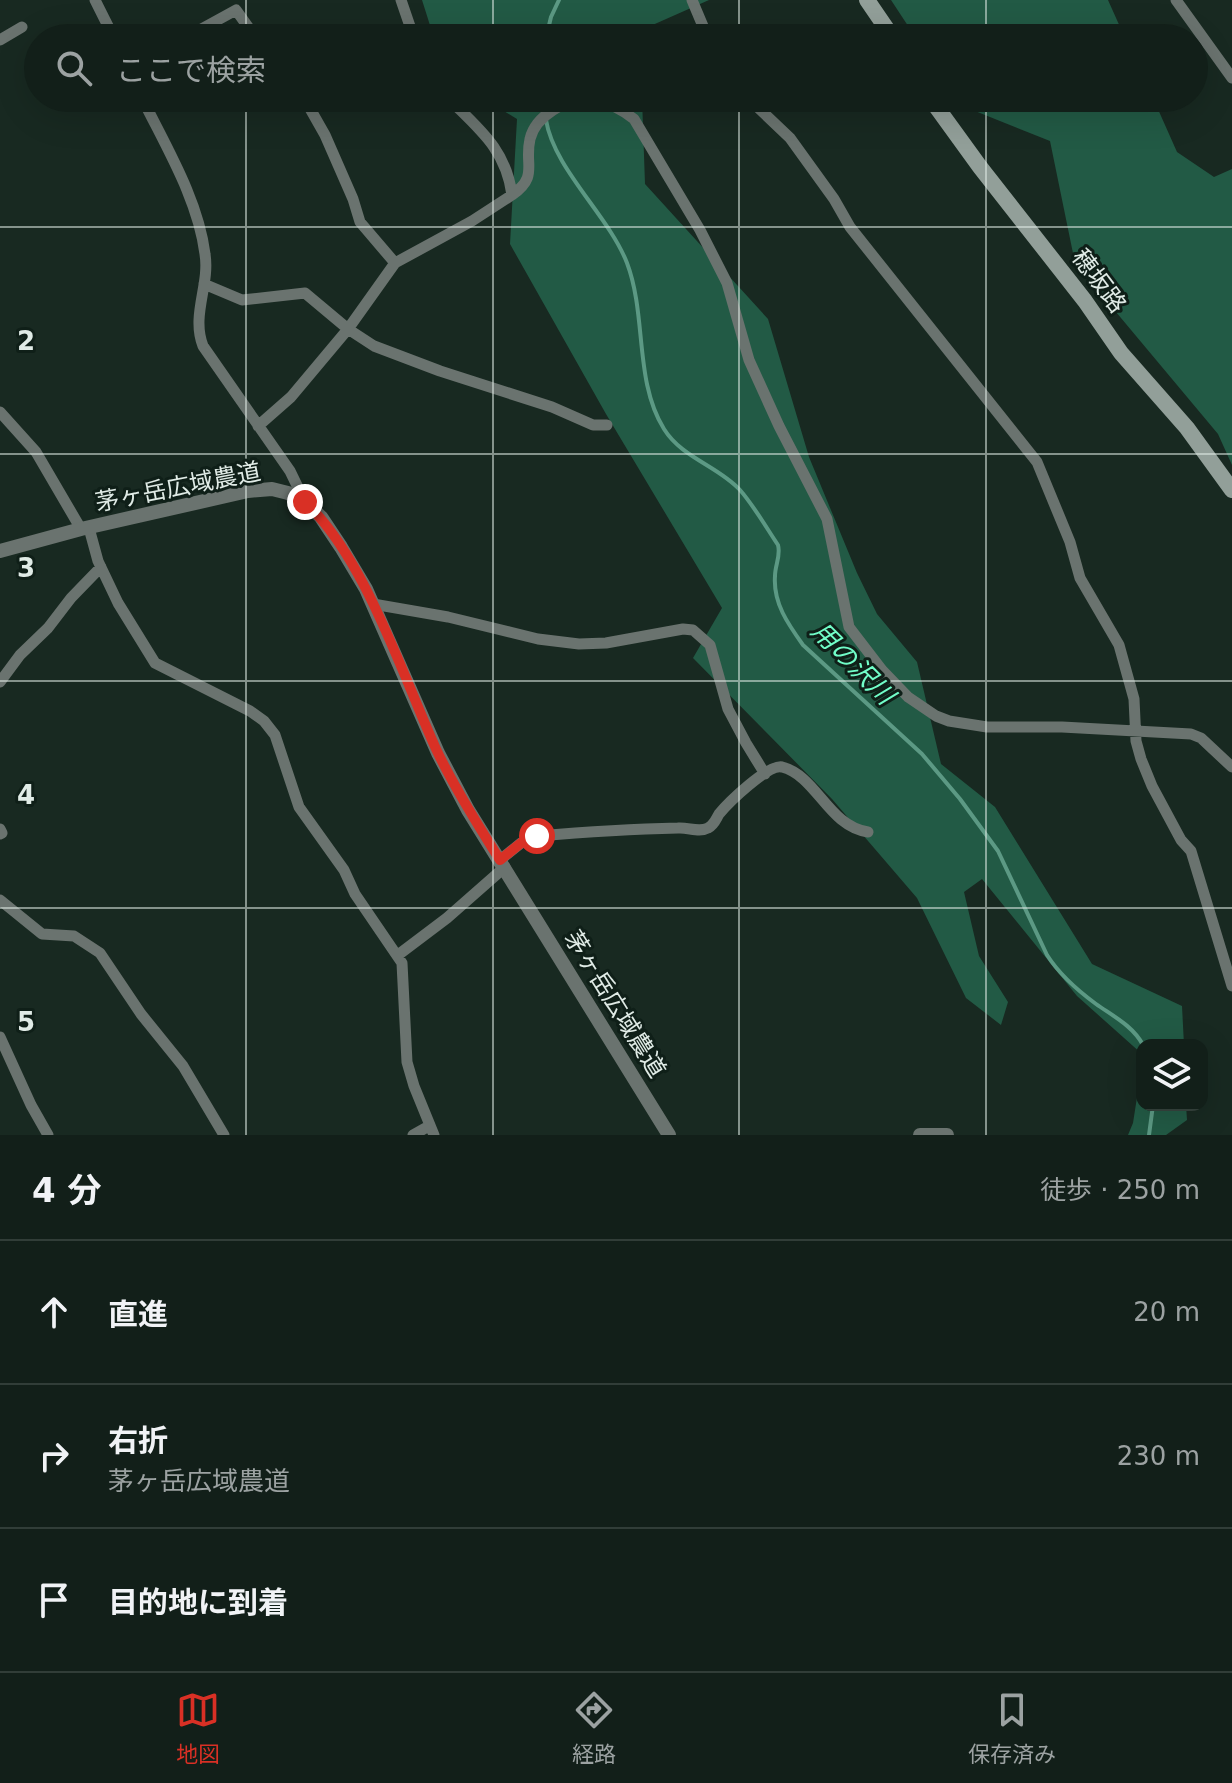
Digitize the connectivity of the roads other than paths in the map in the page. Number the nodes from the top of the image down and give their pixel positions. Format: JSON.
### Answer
{"nodes":[{"id":1,"x":95,"y":0,"type":"edge"},
{"id":2,"x":401,"y":0,"type":"edge"},
{"id":3,"x":692,"y":0,"type":"edge"},
{"id":4,"x":867,"y":0,"type":"edge"},
{"id":5,"x":1176,"y":0,"type":"edge"},
{"id":6,"x":107,"y":24,"type":"edge"},
{"id":7,"x":210,"y":24,"type":"edge"},
{"id":8,"x":246,"y":24,"type":"edge"},
{"id":9,"x":409,"y":24,"type":"edge"},
{"id":10,"x":702,"y":24,"type":"edge"},
{"id":11,"x":883,"y":24,"type":"edge"},
{"id":12,"x":1193,"y":24,"type":"edge"},
{"id":13,"x":22,"y":27,"type":"dead end"},
{"id":14,"x":0,"y":40,"type":"edge"},
{"id":15,"x":1208,"y":45,"type":"edge"},
{"id":16,"x":1232,"y":78,"type":"edge"},
{"id":17,"x":148,"y":112,"type":"edge"},
{"id":18,"x":312,"y":112,"type":"edge"},
{"id":19,"x":462,"y":112,"type":"edge"},
{"id":20,"x":550,"y":112,"type":"edge"},
{"id":21,"x":625,"y":112,"type":"edge"},
{"id":22,"x":763,"y":112,"type":"edge"},
{"id":23,"x":940,"y":112,"type":"edge"},
{"id":24,"x":512,"y":195,"type":"junction"},
{"id":25,"x":395,"y":263,"type":"junction"},
{"id":26,"x":204,"y":284,"type":"junction"},
{"id":27,"x":348,"y":329,"type":"junction"},
{"id":28,"x":0,"y":412,"type":"edge"},
{"id":29,"x":607,"y":425,"type":"dead end"},
{"id":30,"x":258,"y":426,"type":"junction"},
{"id":31,"x":1232,"y":490,"type":"edge"},
{"id":32,"x":305,"y":502,"type":"junction"},
{"id":33,"x":85,"y":528,"type":"junction"},
{"id":34,"x":0,"y":551,"type":"edge"},
{"id":35,"x":101,"y":567,"type":"junction"},
{"id":36,"x":373,"y":604,"type":"junction"},
{"id":37,"x":0,"y":682,"type":"edge"},
{"id":38,"x":1135,"y":729,"type":"junction"},
{"id":39,"x":1232,"y":767,"type":"edge"},
{"id":40,"x":765,"y":774,"type":"junction"},
{"id":41,"x":868,"y":832,"type":"dead end"},
{"id":42,"x":502,"y":863,"type":"junction"},
{"id":43,"x":0,"y":900,"type":"edge"},
{"id":44,"x":398,"y":955,"type":"junction"},
{"id":45,"x":1232,"y":986,"type":"edge"},
{"id":46,"x":0,"y":1037,"type":"edge"},
{"id":47,"x":432,"y":1130,"type":"edge"},
{"id":48,"x":48,"y":1135,"type":"edge"},
{"id":49,"x":224,"y":1135,"type":"edge"},
{"id":50,"x":413,"y":1135,"type":"edge"},
{"id":51,"x":669,"y":1135,"type":"edge"},
{"id":52,"x":920,"y":1135,"type":"edge"},
{"id":53,"x":947,"y":1135,"type":"edge"}],
"edges":[{"from":1,"to":6,"type":"street"},
{"from":2,"to":9,"type":"street"},
{"from":3,"to":10,"type":"street"},
{"from":4,"to":11,"type":"main road"},
{"from":5,"to":12,"type":"street"},
{"from":7,"to":8,"type":"street"},
{"from":13,"to":14,"type":"street"},
{"from":15,"to":16,"type":"street"},
{"from":17,"to":26,"type":"street"},
{"from":18,"to":25,"type":"street"},
{"from":19,"to":24,"type":"street"},
{"from":20,"to":24,"type":"street"},
{"from":21,"to":38,"type":"street"},
{"from":22,"to":38,"type":"street"},
{"from":23,"to":31,"type":"main road","name":"穂坂路"},
{"from":24,"to":25,"type":"street"},
{"from":25,"to":27,"type":"street"},
{"from":26,"to":27,"type":"street"},
{"from":26,"to":30,"type":"street"},
{"from":27,"to":29,"type":"street"},
{"from":27,"to":30,"type":"street"},
{"from":28,"to":33,"type":"street"},
{"from":30,"to":32,"type":"street"},
{"from":32,"to":33,"type":"street","name":"茅ヶ岳広域農道"},
{"from":32,"to":36,"type":"street","name":"茅ヶ岳広域農道"},
{"from":33,"to":34,"type":"street","name":"茅ヶ岳広域農道"},
{"from":33,"to":35,"type":"street"},
{"from":35,"to":37,"type":"street"},
{"from":35,"to":44,"type":"street"},
{"from":36,"to":40,"type":"street"},
{"from":36,"to":42,"type":"street","name":"茅ヶ岳広域農道"},
{"from":38,"to":39,"type":"street"},
{"from":38,"to":45,"type":"street"},
{"from":40,"to":41,"type":"street"},
{"from":40,"to":42,"type":"street"},
{"from":42,"to":44,"type":"street"},
{"from":42,"to":51,"type":"street","name":"茅ヶ岳広域農道"},
{"from":43,"to":49,"type":"street"},
{"from":44,"to":47,"type":"street"},
{"from":46,"to":48,"type":"street"},
{"from":47,"to":50,"type":"street"},
{"from":52,"to":53,"type":"street"}]}
